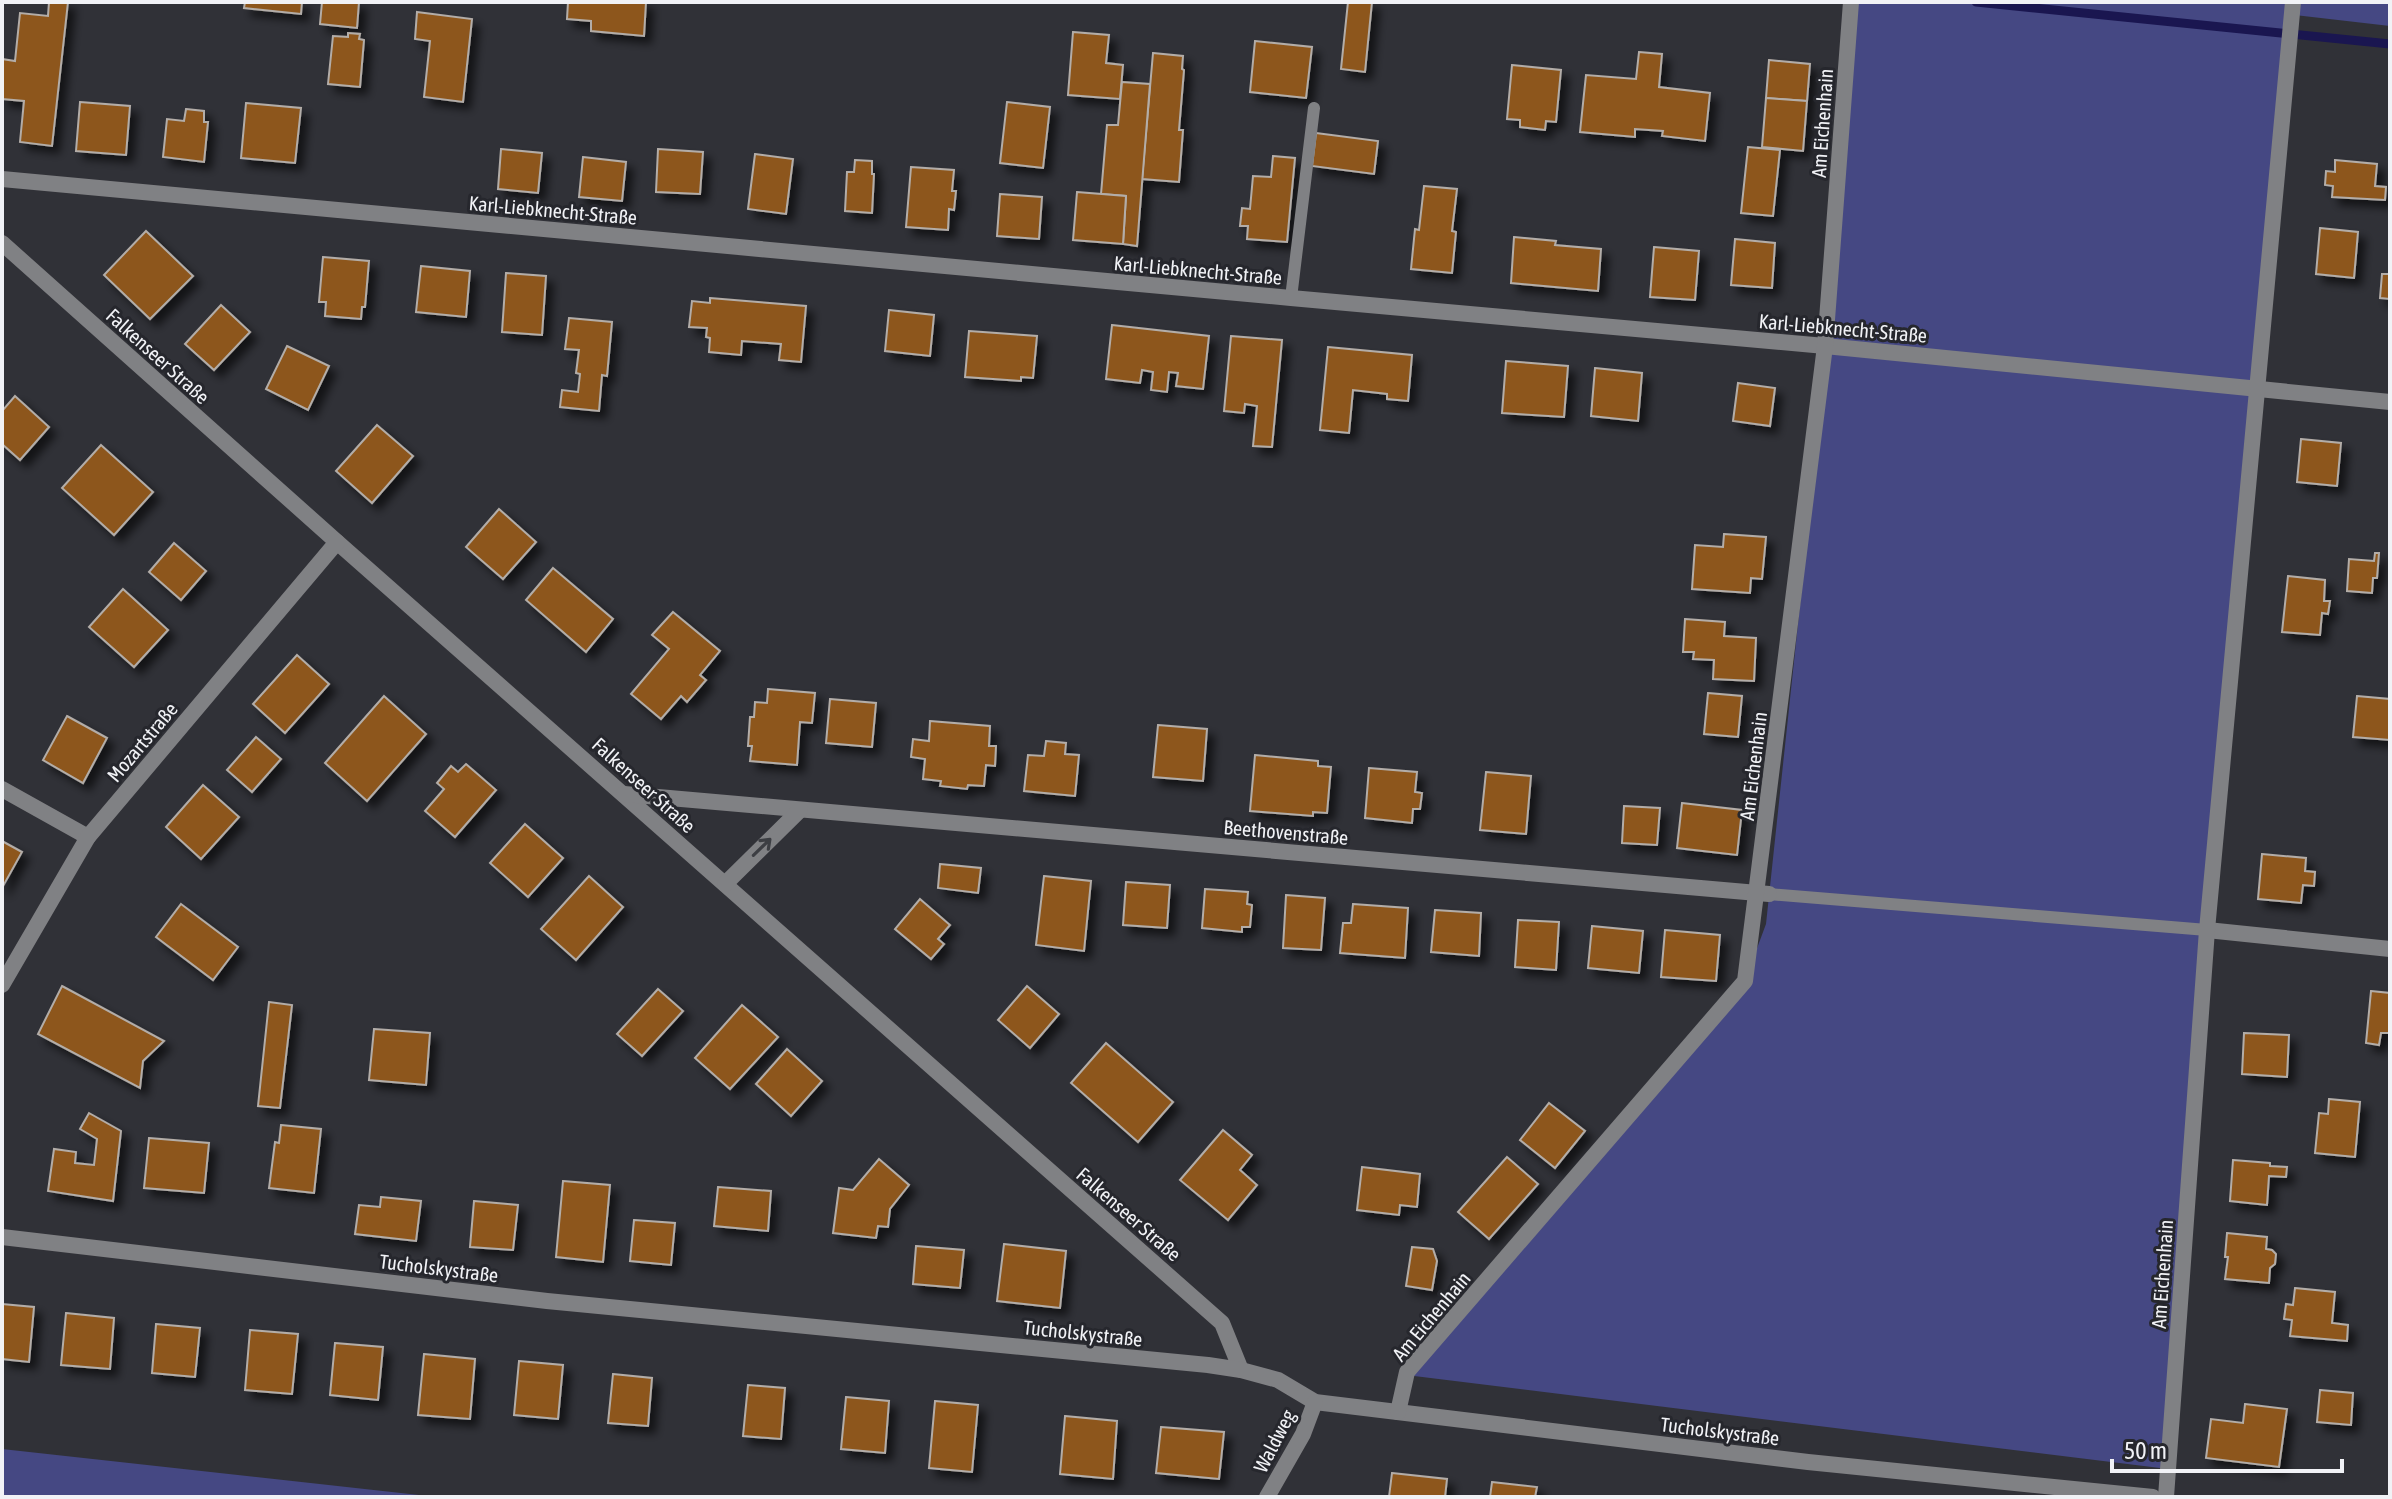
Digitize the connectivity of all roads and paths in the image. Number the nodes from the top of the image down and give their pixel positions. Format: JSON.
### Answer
{"nodes":[{"id":1,"x":1851,"y":2,"type":"edge"},
{"id":2,"x":2292,"y":7,"type":"edge"},
{"id":3,"x":1314,"y":108,"type":"dead end"},
{"id":4,"x":2,"y":179,"type":"edge"},
{"id":5,"x":2,"y":243,"type":"edge"},
{"id":6,"x":1291,"y":298,"type":"junction"},
{"id":7,"x":1825,"y":346,"type":"junction"},
{"id":8,"x":2257,"y":389,"type":"junction"},
{"id":9,"x":2390,"y":402,"type":"edge"},
{"id":10,"x":337,"y":542,"type":"junction"},
{"id":11,"x":2,"y":789,"type":"edge"},
{"id":12,"x":624,"y":794,"type":"junction"},
{"id":13,"x":800,"y":810,"type":"junction"},
{"id":14,"x":88,"y":837,"type":"junction"},
{"id":15,"x":725,"y":884,"type":"junction"},
{"id":16,"x":1763,"y":893,"type":"junction"},
{"id":17,"x":2207,"y":930,"type":"junction"},
{"id":18,"x":2390,"y":949,"type":"edge"},
{"id":19,"x":2,"y":985,"type":"edge"},
{"id":20,"x":2,"y":1237,"type":"edge"},
{"id":21,"x":1241,"y":1370,"type":"junction"},
{"id":22,"x":1315,"y":1402,"type":"junction"},
{"id":23,"x":1398,"y":1412,"type":"junction"},
{"id":24,"x":1267,"y":1497,"type":"edge"},
{"id":25,"x":2153,"y":1497,"type":"edge"},
{"id":26,"x":2166,"y":1497,"type":"edge"}],
"edges":[{"from":1,"to":7,"type":"street","name":"Am Eichenhain"},
{"from":2,"to":8,"type":"street","name":"Am Eichenhain"},
{"from":3,"to":6,"type":"lane"},
{"from":4,"to":6,"type":"street","name":"Karl-Liebknecht-Straße"},
{"from":5,"to":10,"type":"street","name":"Falkenseer Straße"},
{"from":6,"to":7,"type":"street","name":"Karl-Liebknecht-Straße"},
{"from":7,"to":8,"type":"street","name":"Karl-Liebknecht-Straße"},
{"from":7,"to":16,"type":"street","name":"Am Eichenhain"},
{"from":8,"to":9,"type":"street","name":"Karl-Liebknecht-Straße"},
{"from":8,"to":17,"type":"street","name":"Am Eichenhain"},
{"from":10,"to":12,"type":"street","name":"Falkenseer Straße"},
{"from":10,"to":14,"type":"street","name":"Mozartstraße"},
{"from":11,"to":14,"type":"street"},
{"from":12,"to":13,"type":"street","name":"Beethovenstraße"},
{"from":12,"to":15,"type":"street","name":"Falkenseer Straße"},
{"from":15,"to":13,"type":"street","one_way":true},
{"from":13,"to":16,"type":"street","name":"Beethovenstraße"},
{"from":14,"to":19,"type":"street","name":"Mozartstraße"},
{"from":15,"to":21,"type":"street","name":"Falkenseer Straße"},
{"from":16,"to":17,"type":"lane"},
{"from":16,"to":23,"type":"street","name":"Am Eichenhain"},
{"from":17,"to":18,"type":"street"},
{"from":17,"to":26,"type":"street","name":"Am Eichenhain"},
{"from":20,"to":21,"type":"street","name":"Tucholskystraße"},
{"from":21,"to":22,"type":"street","name":"Tucholskystraße"},
{"from":22,"to":23,"type":"street","name":"Tucholskystraße"},
{"from":22,"to":24,"type":"street","name":"Waldweg"},
{"from":23,"to":25,"type":"street","name":"Tucholskystraße"}]}
